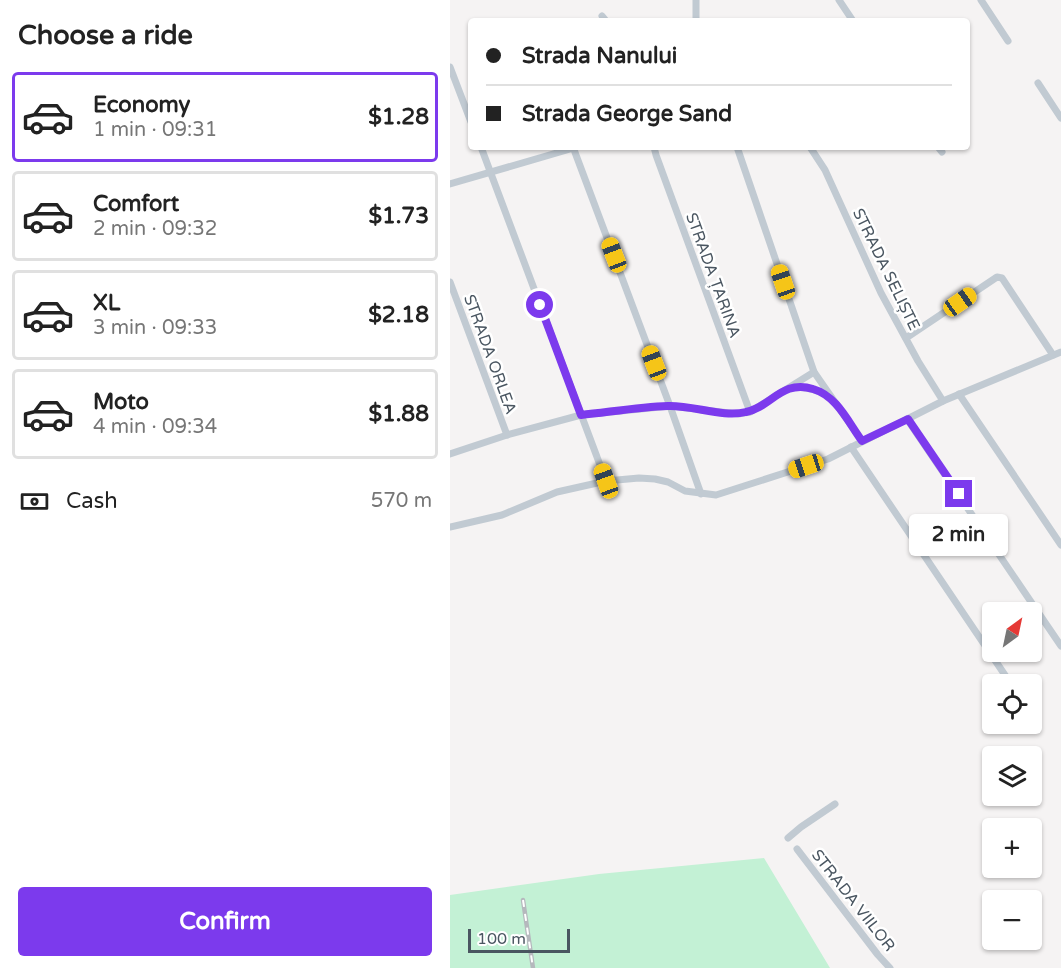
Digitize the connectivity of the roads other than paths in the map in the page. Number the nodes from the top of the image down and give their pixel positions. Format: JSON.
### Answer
{"nodes":[{"id":1,"x":696,"y":0,"type":"edge"},
{"id":2,"x":839,"y":0,"type":"edge"},
{"id":3,"x":981,"y":0,"type":"edge"},
{"id":4,"x":696,"y":18,"type":"edge"},
{"id":5,"x":851,"y":18,"type":"edge"},
{"id":6,"x":1008,"y":41,"type":"dead end"},
{"id":7,"x":450,"y":67,"type":"edge"},
{"id":8,"x":1038,"y":83,"type":"dead end"},
{"id":9,"x":468,"y":114,"type":"edge"},
{"id":10,"x":1061,"y":118,"type":"edge"},
{"id":11,"x":482,"y":150,"type":"edge"},
{"id":12,"x":565,"y":150,"type":"edge"},
{"id":13,"x":576,"y":150,"type":"edge"},
{"id":14,"x":655,"y":150,"type":"edge"},
{"id":15,"x":738,"y":150,"type":"edge"},
{"id":16,"x":812,"y":150,"type":"edge"},
{"id":17,"x":490,"y":172,"type":"junction"},
{"id":18,"x":450,"y":184,"type":"edge"},
{"id":19,"x":450,"y":282,"type":"edge"},
{"id":20,"x":906,"y":338,"type":"junction"},
{"id":21,"x":1061,"y":352,"type":"edge"},
{"id":22,"x":1053,"y":355,"type":"junction"},
{"id":23,"x":814,"y":372,"type":"junction"},
{"id":24,"x":789,"y":388,"type":"junction"},
{"id":25,"x":959,"y":394,"type":"junction"},
{"id":26,"x":833,"y":400,"type":"junction"},
{"id":27,"x":943,"y":401,"type":"junction"},
{"id":28,"x":670,"y":406,"type":"junction"},
{"id":29,"x":750,"y":412,"type":"junction"},
{"id":30,"x":581,"y":415,"type":"junction"},
{"id":31,"x":908,"y":419,"type":"junction"},
{"id":32,"x":507,"y":435,"type":"junction"},
{"id":33,"x":862,"y":441,"type":"junction"},
{"id":34,"x":851,"y":447,"type":"junction"},
{"id":35,"x":450,"y":454,"type":"edge"},
{"id":36,"x":606,"y":481,"type":"junction"},
{"id":37,"x":701,"y":494,"type":"junction"},
{"id":38,"x":450,"y":527,"type":"edge"},
{"id":39,"x":1061,"y":545,"type":"edge"},
{"id":40,"x":1061,"y":646,"type":"edge"},
{"id":41,"x":1004,"y":674,"type":"edge"},
{"id":42,"x":835,"y":804,"type":"dead end"},
{"id":43,"x":788,"y":838,"type":"dead end"},
{"id":44,"x":796,"y":849,"type":"dead end"},
{"id":45,"x":890,"y":968,"type":"edge"}],
"edges":[{"from":1,"to":4,"type":"street"},
{"from":2,"to":5,"type":"street"},
{"from":3,"to":6,"type":"street"},
{"from":7,"to":9,"type":"street"},
{"from":8,"to":10,"type":"street"},
{"from":11,"to":17,"type":"street"},
{"from":12,"to":17,"type":"street"},
{"from":13,"to":28,"type":"street"},
{"from":14,"to":29,"type":"street","name":"STRADA ȚARINA"},
{"from":15,"to":23,"type":"street"},
{"from":16,"to":20,"type":"street","name":"STRADA SELIȘTE"},
{"from":17,"to":18,"type":"street"},
{"from":17,"to":30,"type":"street"},
{"from":19,"to":32,"type":"street","name":"STRADA ORLEA"},
{"from":20,"to":22,"type":"street"},
{"from":20,"to":27,"type":"street","name":"STRADA SELIȘTE"},
{"from":21,"to":22,"type":"street"},
{"from":22,"to":25,"type":"street"},
{"from":23,"to":24,"type":"street"},
{"from":23,"to":26,"type":"street"},
{"from":24,"to":26,"type":"street"},
{"from":24,"to":29,"type":"street"},
{"from":25,"to":27,"type":"street"},
{"from":25,"to":39,"type":"street"},
{"from":26,"to":33,"type":"street"},
{"from":27,"to":31,"type":"street"},
{"from":28,"to":29,"type":"street"},
{"from":28,"to":30,"type":"street"},
{"from":28,"to":37,"type":"street"},
{"from":30,"to":32,"type":"street"},
{"from":30,"to":36,"type":"street"},
{"from":31,"to":33,"type":"street"},
{"from":31,"to":40,"type":"street"},
{"from":32,"to":35,"type":"street"},
{"from":33,"to":34,"type":"street"},
{"from":34,"to":37,"type":"street"},
{"from":34,"to":41,"type":"street"},
{"from":36,"to":37,"type":"street"},
{"from":36,"to":38,"type":"street"},
{"from":42,"to":43,"type":"street"},
{"from":44,"to":45,"type":"street","name":"STRADA VIILOR"}]}
